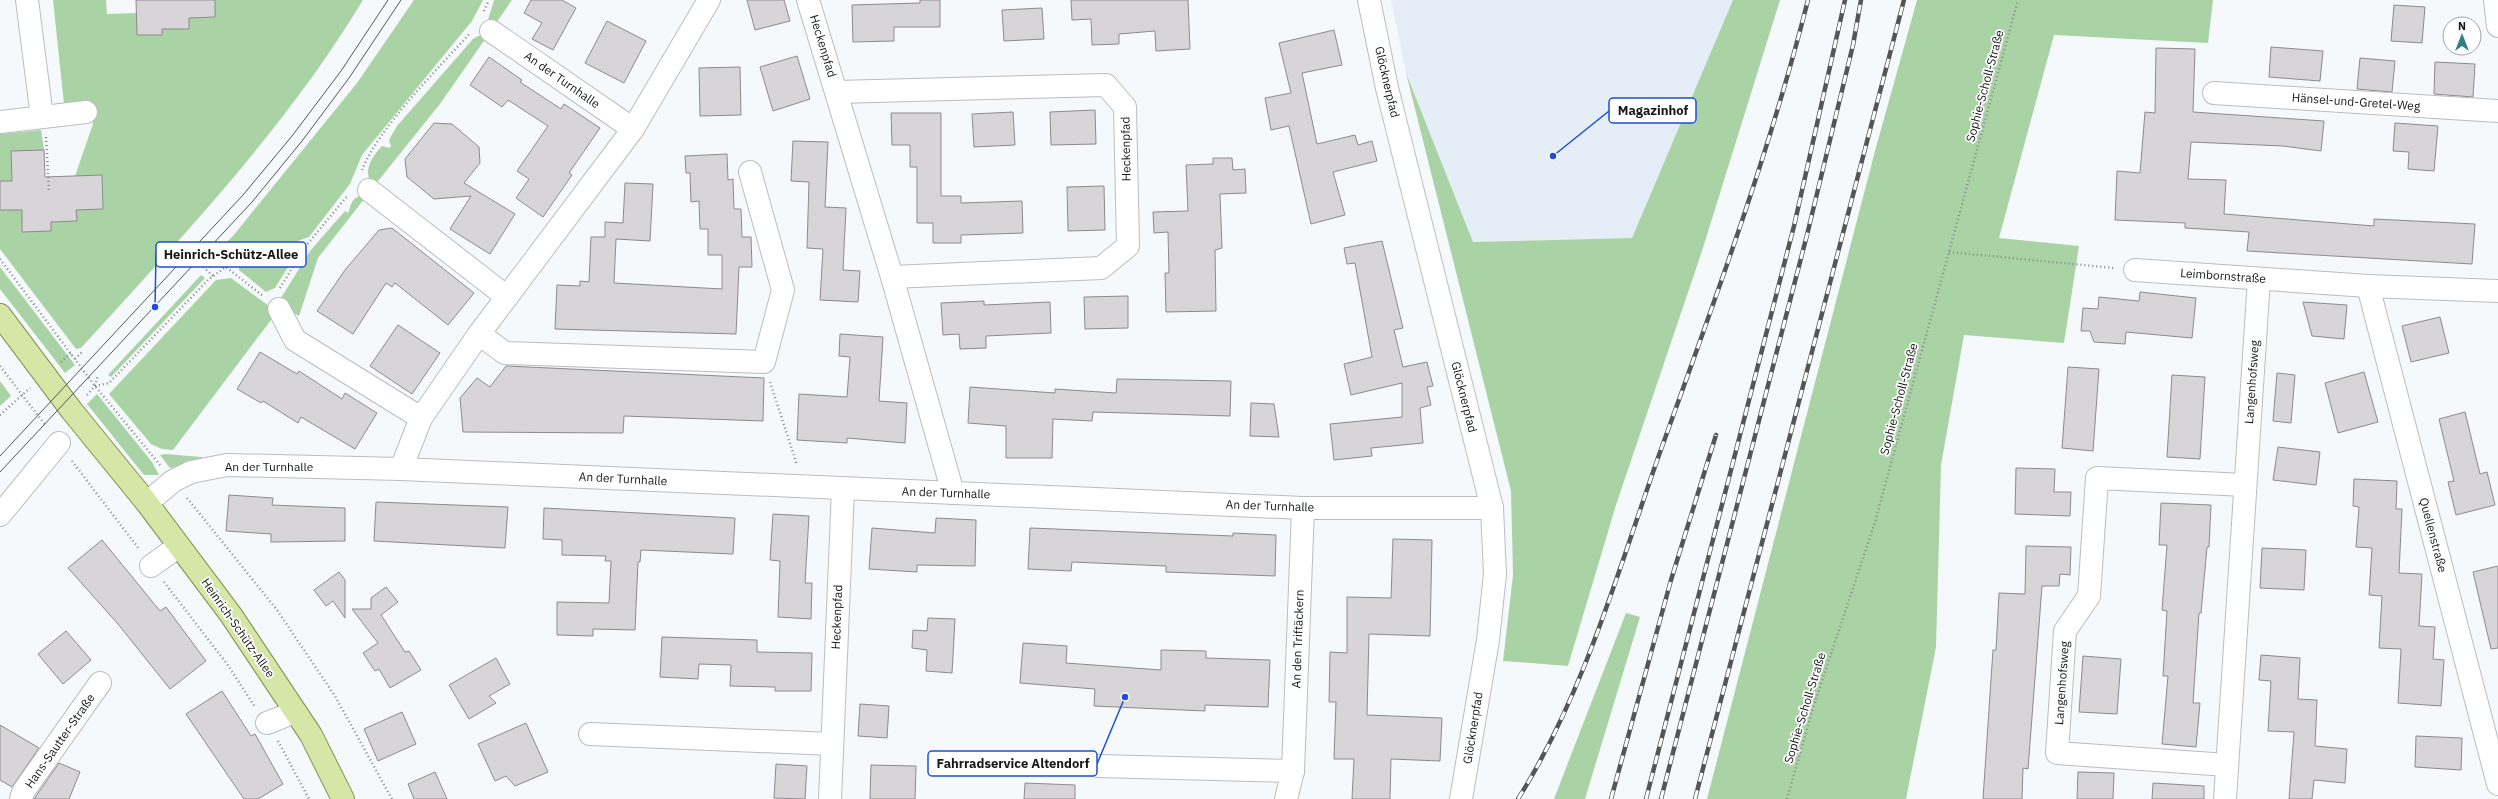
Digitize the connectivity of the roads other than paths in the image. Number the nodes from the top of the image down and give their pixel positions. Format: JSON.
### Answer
{"nodes":[{"id":1,"x":27,"y":0,"type":"edge"},
{"id":2,"x":709,"y":0,"type":"edge"},
{"id":3,"x":808,"y":0,"type":"edge"},
{"id":4,"x":1369,"y":0,"type":"edge"},
{"id":5,"x":2495,"y":0,"type":"edge"},
{"id":6,"x":482,"y":26,"type":"road end"},
{"id":7,"x":2498,"y":26,"type":"edge"},
{"id":8,"x":837,"y":92,"type":"junction"},
{"id":9,"x":2214,"y":93,"type":"dead end"},
{"id":10,"x":86,"y":112,"type":"dead end"},
{"id":11,"x":2498,"y":112,"type":"edge"},
{"id":12,"x":43,"y":117,"type":"junction"},
{"id":13,"x":0,"y":122,"type":"edge"},
{"id":14,"x":633,"y":129,"type":"junction"},
{"id":15,"x":750,"y":172,"type":"dead end"},
{"id":16,"x":360,"y":184,"type":"road end"},
{"id":17,"x":2135,"y":270,"type":"road end"},
{"id":18,"x":892,"y":276,"type":"junction"},
{"id":19,"x":2259,"y":279,"type":"junction"},
{"id":20,"x":2368,"y":286,"type":"junction"},
{"id":21,"x":2498,"y":291,"type":"edge"},
{"id":22,"x":507,"y":297,"type":"junction"},
{"id":23,"x":275,"y":299,"type":"road end"},
{"id":24,"x":0,"y":315,"type":"edge"},
{"id":25,"x":479,"y":334,"type":"junction"},
{"id":26,"x":421,"y":418,"type":"junction"},
{"id":27,"x":58,"y":443,"type":"road end"},
{"id":28,"x":401,"y":469,"type":"junction"},
{"id":29,"x":2245,"y":485,"type":"junction"},
{"id":30,"x":843,"y":489,"type":"junction"},
{"id":31,"x":953,"y":493,"type":"junction"},
{"id":32,"x":147,"y":503,"type":"junction"},
{"id":33,"x":1303,"y":508,"type":"junction"},
{"id":34,"x":1492,"y":508,"type":"junction"},
{"id":35,"x":0,"y":515,"type":"edge"},
{"id":36,"x":179,"y":546,"type":"junction"},
{"id":37,"x":151,"y":566,"type":"road end"},
{"id":38,"x":100,"y":684,"type":"dead end"},
{"id":39,"x":295,"y":712,"type":"junction"},
{"id":40,"x":267,"y":723,"type":"road end"},
{"id":41,"x":590,"y":734,"type":"dead end"},
{"id":42,"x":832,"y":744,"type":"junction"},
{"id":43,"x":2227,"y":765,"type":"junction"},
{"id":44,"x":1098,"y":766,"type":"dead end"},
{"id":45,"x":1293,"y":771,"type":"junction"},
{"id":46,"x":2498,"y":784,"type":"edge"},
{"id":47,"x":20,"y":799,"type":"edge"},
{"id":48,"x":343,"y":799,"type":"edge"},
{"id":49,"x":830,"y":799,"type":"edge"},
{"id":50,"x":1286,"y":799,"type":"edge"},
{"id":51,"x":1461,"y":799,"type":"edge"},
{"id":52,"x":2225,"y":799,"type":"edge"}],
"edges":[{"from":1,"to":12,"type":"street"},
{"from":2,"to":14,"type":"street"},
{"from":3,"to":8,"type":"street","name":"Heckenpfad"},
{"from":4,"to":34,"type":"street","name":"Glöcknerpfad"},
{"from":5,"to":7,"type":"street"},
{"from":6,"to":14,"type":"street","name":"An der Turnhalle"},
{"from":8,"to":18,"type":"street","name":"Heckenpfad"},
{"from":8,"to":18,"type":"street","name":"Heckenpfad"},
{"from":9,"to":11,"type":"street","name":"Hänsel-und-Gretel-Weg"},
{"from":10,"to":12,"type":"street"},
{"from":12,"to":13,"type":"street"},
{"from":14,"to":22,"type":"street"},
{"from":15,"to":25,"type":"street"},
{"from":16,"to":22,"type":"street"},
{"from":17,"to":19,"type":"street","name":"Leimbornstraße"},
{"from":18,"to":31,"type":"street","name":"Heckenpfad"},
{"from":19,"to":20,"type":"street","name":"Leimbornstraße"},
{"from":19,"to":29,"type":"street","name":"Langenhofsweg"},
{"from":20,"to":21,"type":"street","name":"Leimbornstraße"},
{"from":20,"to":46,"type":"street","name":"Quellenstraße"},
{"from":22,"to":25,"type":"street"},
{"from":23,"to":26,"type":"street"},
{"from":24,"to":32,"type":"main road","name":"Heinrich-Schütz-Allee"},
{"from":25,"to":26,"type":"street"},
{"from":26,"to":28,"type":"street"},
{"from":27,"to":35,"type":"street"},
{"from":28,"to":30,"type":"street","name":"An der Turnhalle"},
{"from":28,"to":32,"type":"street","name":"An der Turnhalle"},
{"from":29,"to":43,"type":"street","name":"Langenhofsweg"},
{"from":29,"to":43,"type":"street","name":"Langenhofsweg"},
{"from":30,"to":31,"type":"street","name":"An der Turnhalle"},
{"from":30,"to":42,"type":"street","name":"Heckenpfad"},
{"from":31,"to":33,"type":"street","name":"An der Turnhalle"},
{"from":32,"to":36,"type":"main road","name":"Heinrich-Schütz-Allee"},
{"from":33,"to":34,"type":"street","name":"An der Turnhalle"},
{"from":33,"to":45,"type":"street","name":"An den Triftäckern"},
{"from":34,"to":51,"type":"street","name":"Glöcknerpfad"},
{"from":36,"to":37,"type":"street"},
{"from":36,"to":39,"type":"main road","name":"Heinrich-Schütz-Allee"},
{"from":38,"to":47,"type":"street","name":"Hans-Sautter-Straße"},
{"from":39,"to":40,"type":"street"},
{"from":39,"to":48,"type":"main road","name":"Heinrich-Schütz-Allee"},
{"from":41,"to":42,"type":"street"},
{"from":42,"to":49,"type":"street","name":"Heckenpfad"},
{"from":43,"to":52,"type":"street","name":"Langenhofsweg"},
{"from":44,"to":45,"type":"street"},
{"from":45,"to":50,"type":"street","name":"An den Triftäckern"}]}
